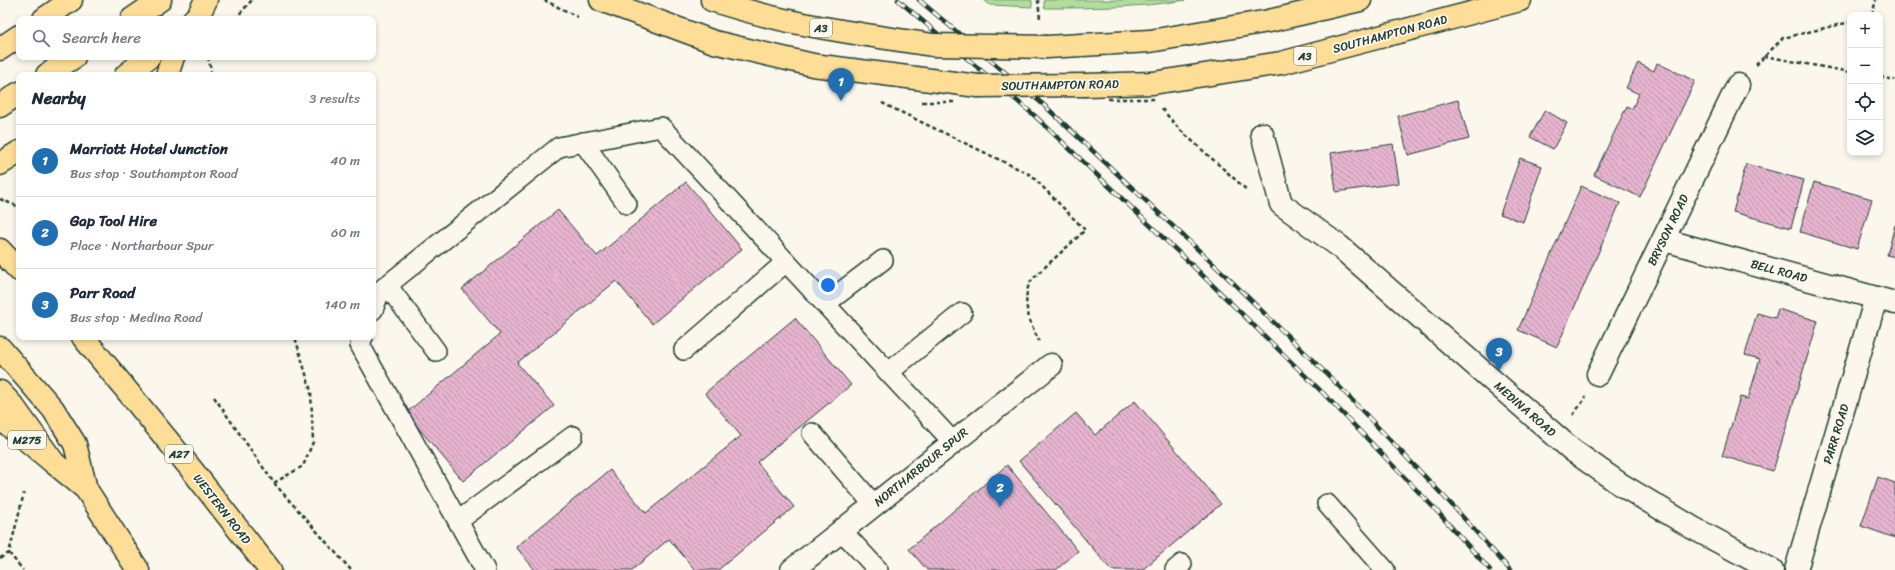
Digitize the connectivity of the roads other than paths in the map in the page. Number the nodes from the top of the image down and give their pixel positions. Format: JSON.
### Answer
{"nodes":[{"id":1,"x":71,"y":0,"type":"edge"},
{"id":2,"x":160,"y":0,"type":"edge"},
{"id":3,"x":206,"y":0,"type":"edge"},
{"id":4,"x":601,"y":0,"type":"edge"},
{"id":5,"x":712,"y":0,"type":"edge"},
{"id":6,"x":1360,"y":0,"type":"edge"},
{"id":7,"x":1520,"y":0,"type":"edge"},
{"id":8,"x":48,"y":16,"type":"edge"},
{"id":9,"x":136,"y":16,"type":"edge"},
{"id":10,"x":197,"y":16,"type":"edge"},
{"id":11,"x":16,"y":30,"type":"edge"},
{"id":12,"x":0,"y":33,"type":"edge"},
{"id":13,"x":16,"y":38,"type":"edge"},
{"id":14,"x":0,"y":49,"type":"edge"},
{"id":15,"x":70,"y":60,"type":"edge"},
{"id":16,"x":145,"y":60,"type":"edge"},
{"id":17,"x":172,"y":60,"type":"edge"},
{"id":18,"x":52,"y":72,"type":"edge"},
{"id":19,"x":130,"y":72,"type":"edge"},
{"id":20,"x":168,"y":72,"type":"edge"},
{"id":21,"x":1738,"y":85,"type":"road end"},
{"id":22,"x":16,"y":95,"type":"edge"},
{"id":23,"x":0,"y":106,"type":"edge"},
{"id":24,"x":1262,"y":134,"type":"dead end"},
{"id":25,"x":583,"y":142,"type":"junction"},
{"id":26,"x":16,"y":154,"type":"edge"},
{"id":27,"x":0,"y":164,"type":"edge"},
{"id":28,"x":627,"y":204,"type":"dead end"},
{"id":29,"x":1664,"y":240,"type":"junction"},
{"id":30,"x":0,"y":250,"type":"edge"},
{"id":31,"x":883,"y":260,"type":"dead end"},
{"id":32,"x":786,"y":262,"type":"junction"},
{"id":33,"x":16,"y":267,"type":"edge"},
{"id":34,"x":387,"y":285,"type":"junction"},
{"id":35,"x":1886,"y":300,"type":"edge"},
{"id":36,"x":376,"y":301,"type":"edge"},
{"id":37,"x":825,"y":304,"type":"junction"},
{"id":38,"x":962,"y":313,"type":"dead end"},
{"id":39,"x":87,"y":340,"type":"edge"},
{"id":40,"x":362,"y":340,"type":"edge"},
{"id":41,"x":0,"y":348,"type":"edge"},
{"id":42,"x":684,"y":350,"type":"dead end"},
{"id":43,"x":436,"y":351,"type":"dead end"},
{"id":44,"x":1051,"y":365,"type":"road end"},
{"id":45,"x":889,"y":372,"type":"junction"},
{"id":46,"x":1598,"y":374,"type":"dead end"},
{"id":47,"x":0,"y":392,"type":"edge"},
{"id":48,"x":0,"y":418,"type":"edge"},
{"id":49,"x":812,"y":433,"type":"dead end"},
{"id":50,"x":573,"y":436,"type":"dead end"},
{"id":51,"x":953,"y":442,"type":"junction"},
{"id":52,"x":54,"y":463,"type":"junction"},
{"id":53,"x":86,"y":489,"type":"junction"},
{"id":54,"x":1328,"y":504,"type":"dead end"},
{"id":55,"x":874,"y":505,"type":"junction"},
{"id":56,"x":458,"y":521,"type":"junction"},
{"id":57,"x":842,"y":531,"type":"junction"},
{"id":58,"x":138,"y":570,"type":"edge"},
{"id":59,"x":270,"y":570,"type":"edge"},
{"id":60,"x":484,"y":570,"type":"edge"},
{"id":61,"x":792,"y":570,"type":"edge"},
{"id":62,"x":878,"y":570,"type":"edge"},
{"id":63,"x":1385,"y":570,"type":"edge"},
{"id":64,"x":1772,"y":570,"type":"edge"},
{"id":65,"x":1796,"y":570,"type":"edge"}],
"edges":[{"from":1,"to":8,"type":"main road"},
{"from":2,"to":9,"type":"main road"},
{"from":3,"to":10,"type":"main road"},
{"from":4,"to":7,"type":"main road","name":"SOUTHAMPTON ROAD","number":"A3","bridge":true},
{"from":5,"to":6,"type":"main road","number":"A3","bridge":true},
{"from":11,"to":12,"type":"main road"},
{"from":13,"to":14,"type":"main road"},
{"from":15,"to":18,"type":"main road"},
{"from":16,"to":19,"type":"main road"},
{"from":17,"to":20,"type":"main road"},
{"from":21,"to":29,"type":"street","name":"BRYSON ROAD"},
{"from":22,"to":23,"type":"main road"},
{"from":24,"to":64,"type":"street","name":"MEDINA ROAD"},
{"from":25,"to":28,"type":"lane"},
{"from":25,"to":32,"type":"lane"},
{"from":25,"to":34,"type":"lane"},
{"from":26,"to":27,"type":"main road"},
{"from":29,"to":35,"type":"street","name":"BELL ROAD"},
{"from":29,"to":46,"type":"street","name":"BRYSON ROAD"},
{"from":30,"to":33,"type":"main road"},
{"from":31,"to":37,"type":"lane"},
{"from":32,"to":37,"type":"lane"},
{"from":32,"to":42,"type":"lane"},
{"from":34,"to":36,"type":"lane"},
{"from":34,"to":43,"type":"lane"},
{"from":35,"to":65,"type":"street","name":"PARR ROAD"},
{"from":37,"to":45,"type":"lane"},
{"from":38,"to":45,"type":"lane"},
{"from":39,"to":59,"type":"main road","name":"WESTERN ROAD","number":"A27"},
{"from":40,"to":56,"type":"lane"},
{"from":41,"to":53,"type":"main road"},
{"from":44,"to":51,"type":"street","name":"NORTHARBOUR SPUR"},
{"from":45,"to":51,"type":"lane"},
{"from":47,"to":52,"type":"main road"},
{"from":48,"to":52,"type":"main road","number":"M275"},
{"from":49,"to":55,"type":"lane"},
{"from":50,"to":56,"type":"lane"},
{"from":51,"to":55,"type":"street","name":"NORTHARBOUR SPUR"},
{"from":52,"to":53,"type":"main road"},
{"from":53,"to":58,"type":"main road"},
{"from":54,"to":63,"type":"lane"},
{"from":55,"to":57,"type":"street","name":"NORTHARBOUR SPUR"},
{"from":56,"to":60,"type":"lane"},
{"from":57,"to":61,"type":"street","name":"NORTHARBOUR SPUR"},
{"from":57,"to":62,"type":"lane"}]}
